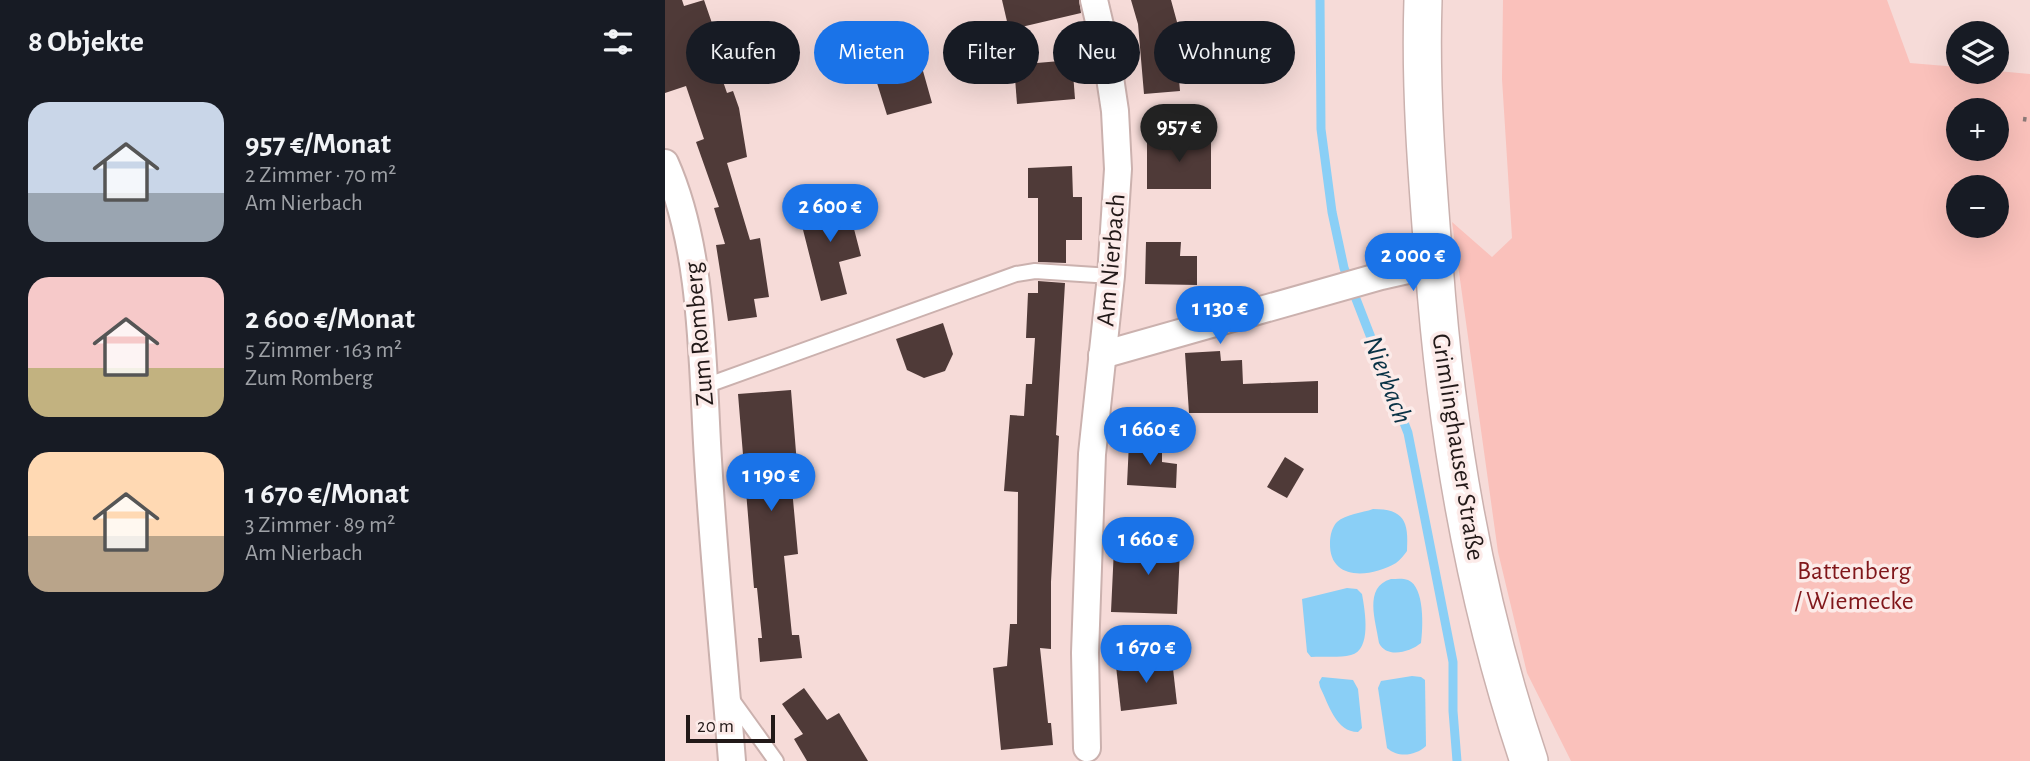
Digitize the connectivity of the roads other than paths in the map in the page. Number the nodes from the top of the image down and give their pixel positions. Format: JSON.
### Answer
{"nodes":[{"id":1,"x":1094,"y":0,"type":"edge"},
{"id":2,"x":1423,"y":0,"type":"edge"},
{"id":3,"x":665,"y":163,"type":"edge"},
{"id":4,"x":1434,"y":264,"type":"junction"},
{"id":5,"x":1111,"y":276,"type":"junction"},
{"id":6,"x":1102,"y":355,"type":"junction"},
{"id":7,"x":705,"y":386,"type":"junction"},
{"id":8,"x":727,"y":693,"type":"junction"},
{"id":9,"x":1087,"y":748,"type":"dead end"},
{"id":10,"x":732,"y":761,"type":"edge"},
{"id":11,"x":776,"y":761,"type":"edge"},
{"id":12,"x":1529,"y":761,"type":"edge"}],
"edges":[{"from":1,"to":5,"type":"street","name":"Am Nierbach"},
{"from":2,"to":4,"type":"main road","name":"Grimlinghauser Straße"},
{"from":3,"to":7,"type":"street","name":"Zum Romberg"},
{"from":4,"to":6,"type":"street","name":"Am Nierbach"},
{"from":4,"to":12,"type":"main road","name":"Grimlinghauser Straße"},
{"from":5,"to":6,"type":"street","name":"Am Nierbach"},
{"from":5,"to":7,"type":"lane"},
{"from":6,"to":9,"type":"street","name":"Am Nierbach"},
{"from":7,"to":8,"type":"street","name":"Zum Romberg"},
{"from":8,"to":10,"type":"street","name":"Zum Romberg"},
{"from":8,"to":11,"type":"lane"}]}
